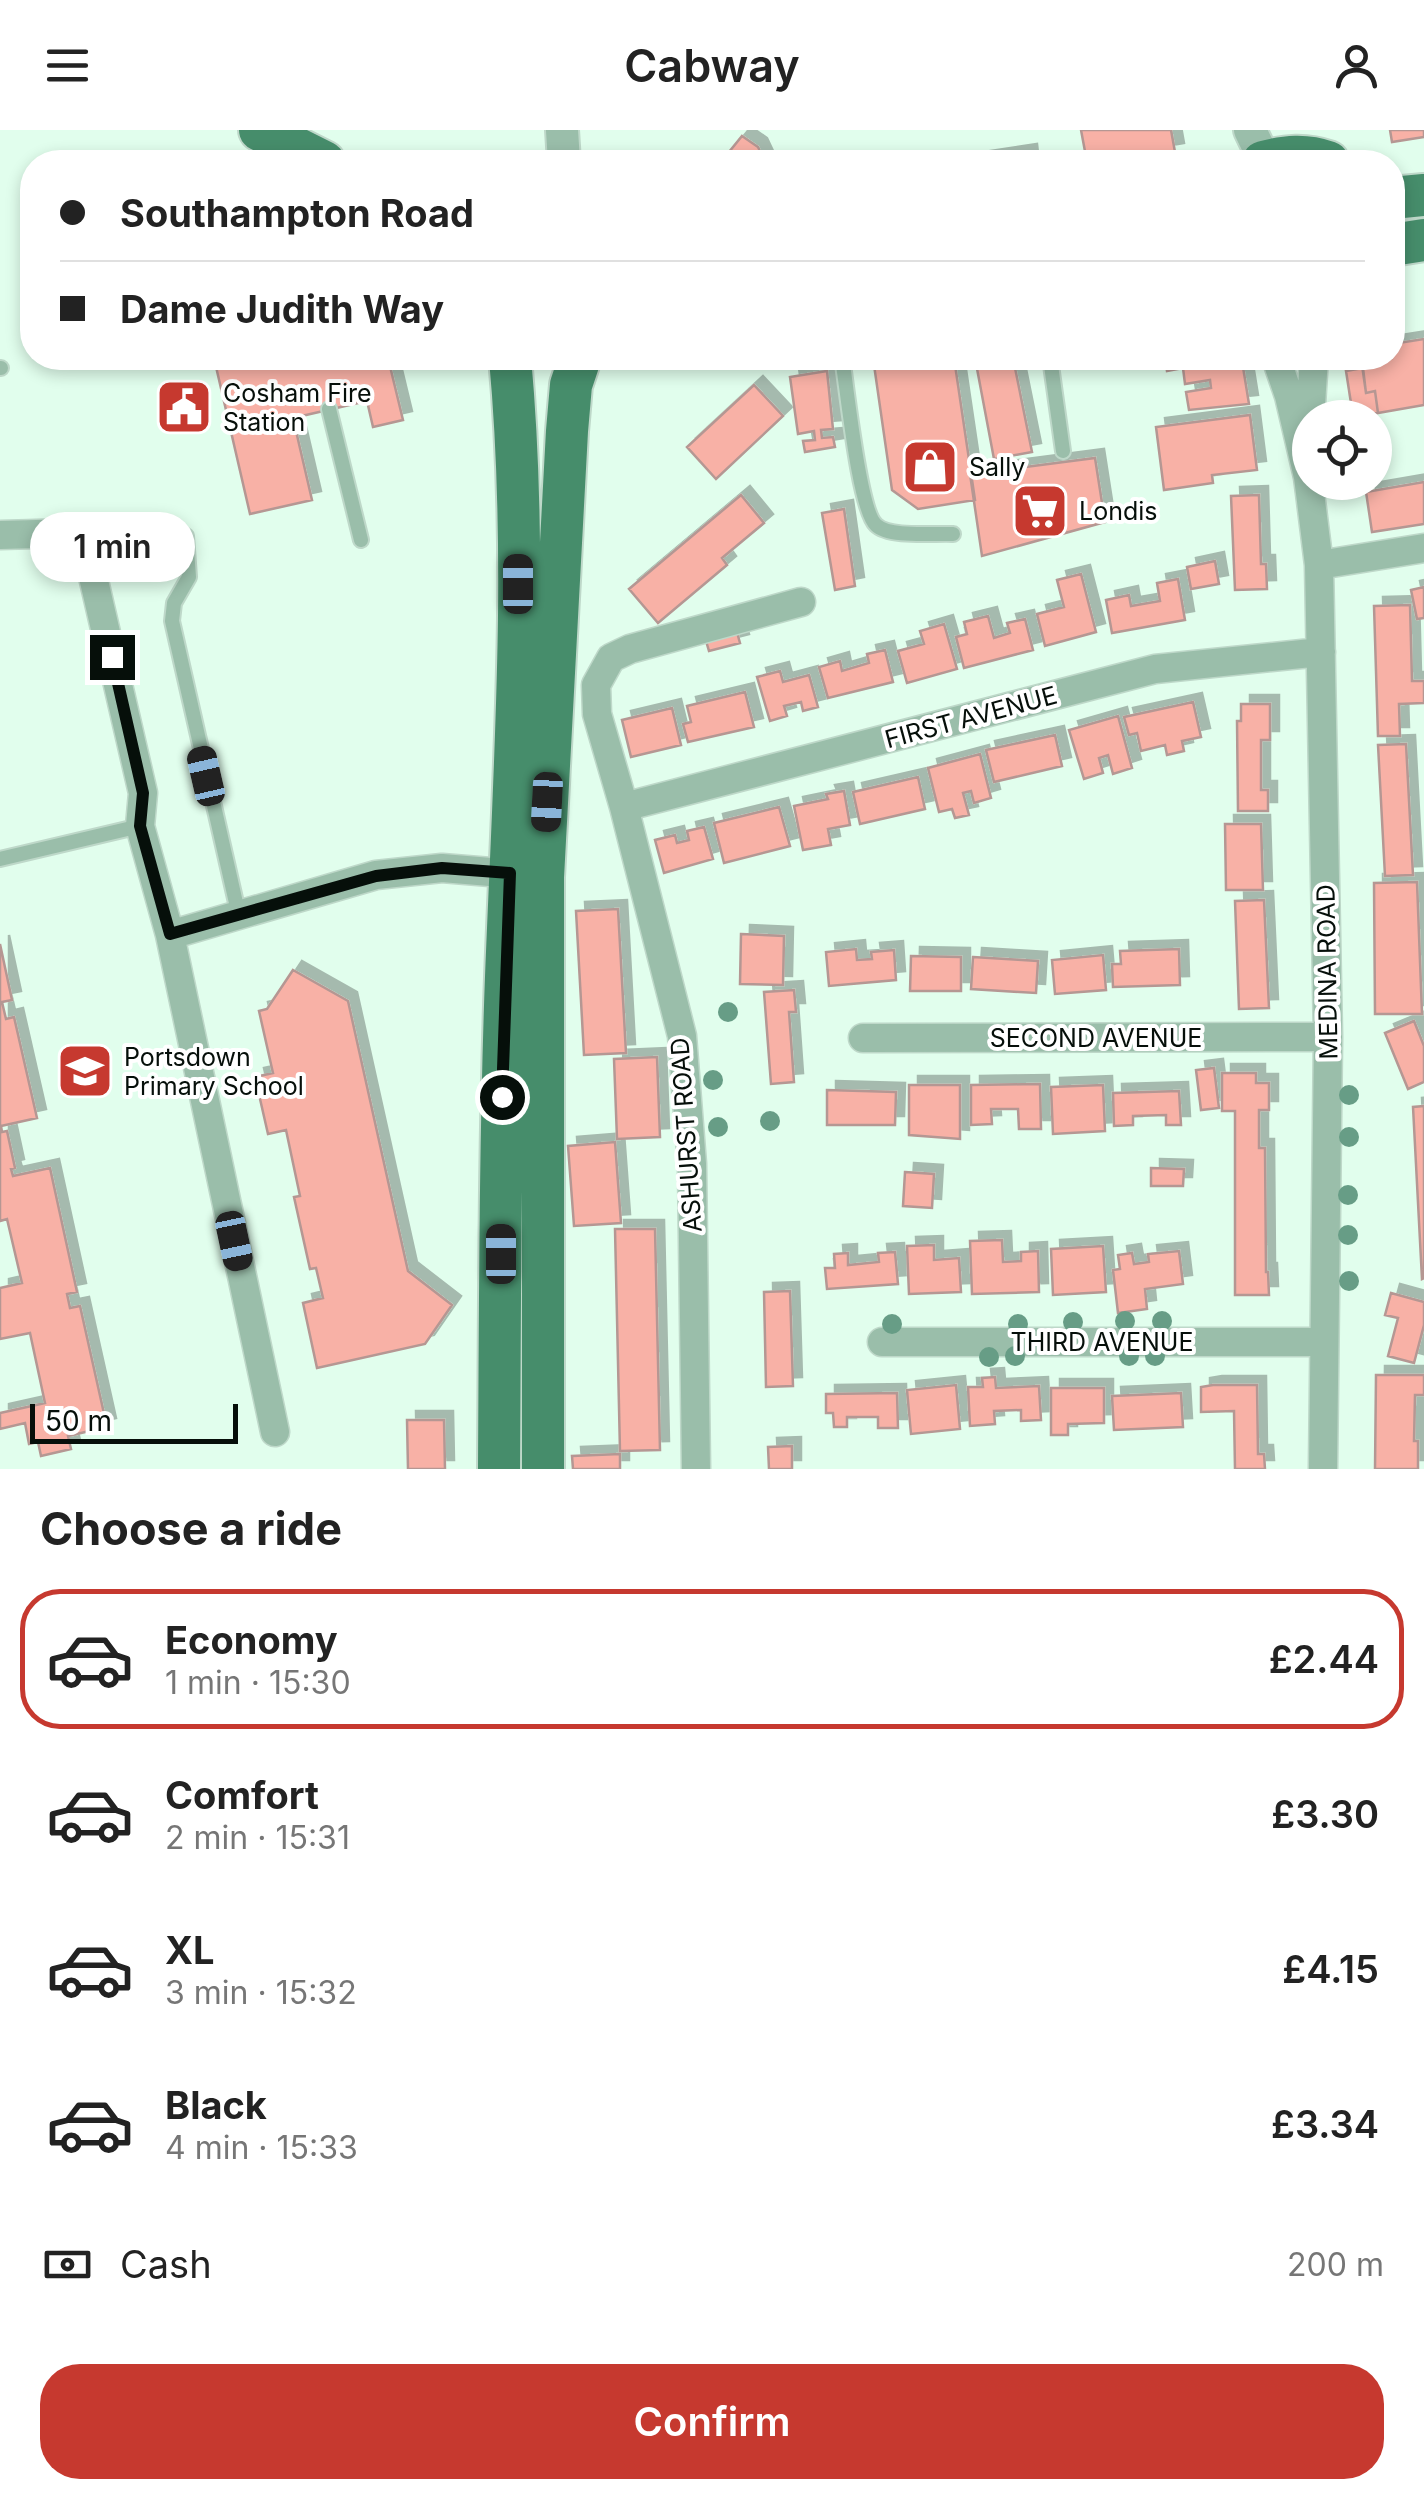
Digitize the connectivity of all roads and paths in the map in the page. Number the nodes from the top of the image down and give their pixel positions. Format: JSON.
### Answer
{"nodes":[{"id":1,"x":258,"y":130,"type":"edge"},
{"id":2,"x":282,"y":150,"type":"edge"},
{"id":3,"x":299,"y":150,"type":"edge"},
{"id":4,"x":511,"y":370,"type":"edge"},
{"id":5,"x":576,"y":370,"type":"edge"},
{"id":6,"x":844,"y":370,"type":"edge"},
{"id":7,"x":1052,"y":370,"type":"edge"},
{"id":8,"x":1280,"y":370,"type":"edge"},
{"id":9,"x":1313,"y":370,"type":"edge"},
{"id":10,"x":1312,"y":400,"type":"edge"},
{"id":11,"x":1292,"y":405,"type":"edge"},
{"id":12,"x":329,"y":410,"type":"dead end"},
{"id":13,"x":1063,"y":451,"type":"dead end"},
{"id":14,"x":1311,"y":500,"type":"edge"},
{"id":15,"x":952,"y":534,"type":"dead end"},
{"id":16,"x":0,"y":535,"type":"edge"},
{"id":17,"x":186,"y":536,"type":"dead end"},
{"id":18,"x":360,"y":540,"type":"dead end"},
{"id":19,"x":1424,"y":548,"type":"edge"},
{"id":20,"x":1319,"y":565,"type":"junction"},
{"id":21,"x":801,"y":602,"type":"dead end"},
{"id":22,"x":1322,"y":652,"type":"junction"},
{"id":23,"x":624,"y":807,"type":"junction"},
{"id":24,"x":140,"y":826,"type":"junction"},
{"id":25,"x":0,"y":859,"type":"edge"},
{"id":26,"x":526,"y":875,"type":"junction"},
{"id":27,"x":239,"y":916,"type":"junction"},
{"id":28,"x":170,"y":934,"type":"junction"},
{"id":29,"x":1328,"y":1037,"type":"junction"},
{"id":30,"x":863,"y":1038,"type":"dead end"},
{"id":31,"x":882,"y":1342,"type":"dead end"},
{"id":32,"x":1322,"y":1342,"type":"junction"},
{"id":33,"x":275,"y":1432,"type":"dead end"},
{"id":34,"x":499,"y":1469,"type":"edge"},
{"id":35,"x":543,"y":1469,"type":"edge"},
{"id":36,"x":696,"y":1469,"type":"edge"},
{"id":37,"x":1322,"y":1469,"type":"edge"}],
"edges":[{"from":1,"to":2,"type":"main road"},
{"from":1,"to":3,"type":"main road"},
{"from":4,"to":26,"type":"main road"},
{"from":5,"to":26,"type":"main road"},
{"from":6,"to":15,"type":"lane"},
{"from":7,"to":13,"type":"lane"},
{"from":8,"to":11,"type":"street","name":"MEDINA ROAD"},
{"from":9,"to":10,"type":"street","name":"MEDINA ROAD"},
{"from":12,"to":18,"type":"lane"},
{"from":14,"to":20,"type":"street","name":"MEDINA ROAD"},
{"from":16,"to":24,"type":"street"},
{"from":17,"to":27,"type":"lane"},
{"from":19,"to":20,"type":"street"},
{"from":20,"to":22,"type":"street","name":"MEDINA ROAD"},
{"from":21,"to":23,"type":"street","name":"ASHURST ROAD"},
{"from":22,"to":23,"type":"street","name":"FIRST AVENUE"},
{"from":22,"to":29,"type":"street","name":"MEDINA ROAD"},
{"from":23,"to":36,"type":"street","name":"ASHURST ROAD"},
{"from":24,"to":25,"type":"lane"},
{"from":24,"to":28,"type":"street"},
{"from":26,"to":27,"type":"street"},
{"from":26,"to":34,"type":"main road"},
{"from":26,"to":35,"type":"main road"},
{"from":27,"to":28,"type":"street"},
{"from":28,"to":33,"type":"street"},
{"from":29,"to":30,"type":"street","name":"SECOND AVENUE"},
{"from":29,"to":32,"type":"street","name":"MEDINA ROAD"},
{"from":31,"to":32,"type":"street","name":"THIRD AVENUE"},
{"from":32,"to":37,"type":"street","name":"MEDINA ROAD"}]}
